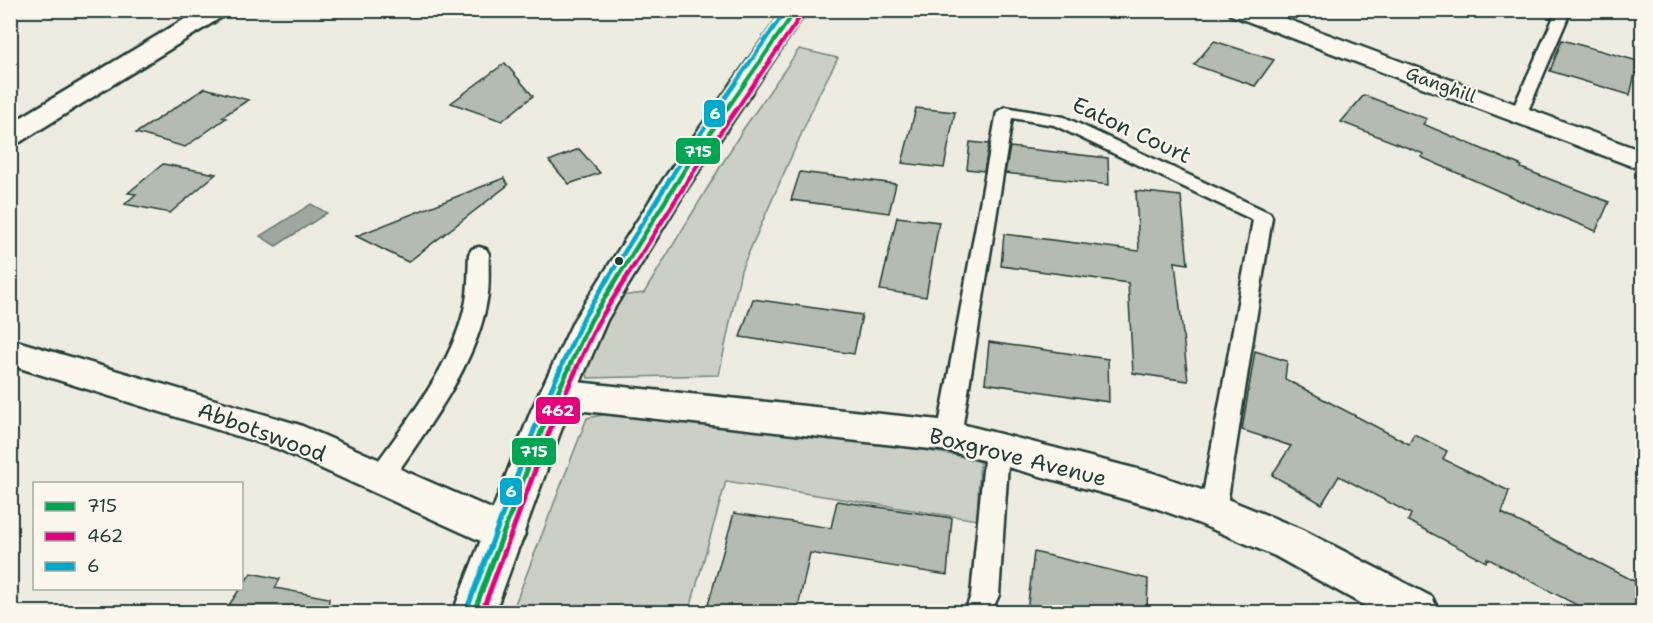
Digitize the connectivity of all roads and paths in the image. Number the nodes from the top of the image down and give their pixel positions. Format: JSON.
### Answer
{"nodes":[{"id":1,"x":217,"y":10,"type":"edge"},
{"id":2,"x":796,"y":10,"type":"edge"},
{"id":3,"x":1239,"y":10,"type":"edge"},
{"id":4,"x":1564,"y":10,"type":"edge"},
{"id":5,"x":1519,"y":113,"type":"junction"},
{"id":6,"x":10,"y":136,"type":"edge"},
{"id":7,"x":1642,"y":161,"type":"edge"},
{"id":8,"x":479,"y":254,"type":"dead end"},
{"id":9,"x":10,"y":352,"type":"edge"},
{"id":10,"x":557,"y":394,"type":"junction"},
{"id":11,"x":949,"y":436,"type":"junction"},
{"id":12,"x":997,"y":449,"type":"junction"},
{"id":13,"x":380,"y":478,"type":"junction"},
{"id":14,"x":1213,"y":511,"type":"junction"},
{"id":15,"x":505,"y":534,"type":"junction"},
{"id":16,"x":474,"y":612,"type":"edge"},
{"id":17,"x":978,"y":612,"type":"edge"},
{"id":18,"x":1417,"y":612,"type":"edge"}],
"edges":[{"from":1,"to":6,"type":"street"},
{"from":2,"to":10,"type":"street"},
{"from":3,"to":5,"type":"street","name":"Ganghill"},
{"from":4,"to":5,"type":"lane"},
{"from":5,"to":7,"type":"street","name":"Ganghill"},
{"from":8,"to":13,"type":"lane"},
{"from":9,"to":13,"type":"street","name":"Abbotswood"},
{"from":10,"to":11,"type":"street","name":"Boxgrove Avenue"},
{"from":10,"to":15,"type":"street"},
{"from":11,"to":12,"type":"street","name":"Boxgrove Avenue"},
{"from":11,"to":14,"type":"lane","name":"Eaton Court"},
{"from":12,"to":14,"type":"street","name":"Boxgrove Avenue"},
{"from":12,"to":17,"type":"lane"},
{"from":13,"to":15,"type":"street","name":"Abbotswood"},
{"from":14,"to":18,"type":"street","name":"Boxgrove Avenue"},
{"from":15,"to":16,"type":"street"}]}
